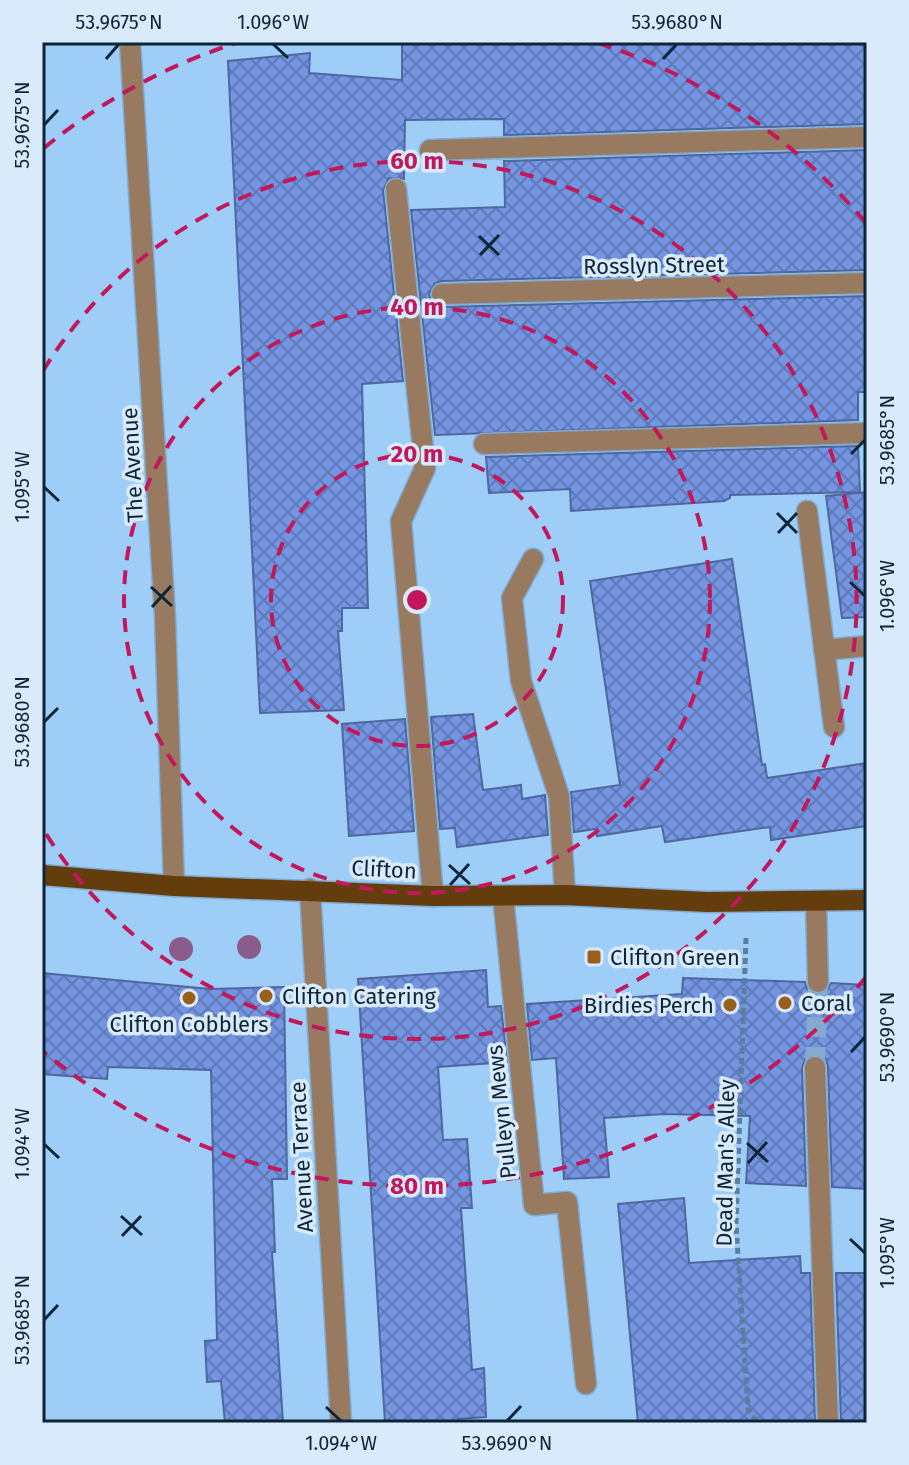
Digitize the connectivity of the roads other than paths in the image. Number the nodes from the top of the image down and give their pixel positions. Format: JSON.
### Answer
{"nodes":[{"id":1,"x":130,"y":42,"type":"edge"},
{"id":2,"x":867,"y":137,"type":"edge"},
{"id":3,"x":430,"y":150,"type":"dead end"},
{"id":4,"x":396,"y":189,"type":"dead end"},
{"id":5,"x":867,"y":283,"type":"edge"},
{"id":6,"x":442,"y":294,"type":"dead end"},
{"id":7,"x":867,"y":433,"type":"edge"},
{"id":8,"x":484,"y":444,"type":"dead end"},
{"id":9,"x":807,"y":511,"type":"dead end"},
{"id":10,"x":533,"y":559,"type":"dead end"},
{"id":11,"x":867,"y":646,"type":"edge"},
{"id":12,"x":824,"y":650,"type":"junction"},
{"id":13,"x":834,"y":727,"type":"dead end"},
{"id":14,"x":42,"y":875,"type":"edge"},
{"id":15,"x":174,"y":886,"type":"junction"},
{"id":16,"x":310,"y":889,"type":"junction"},
{"id":17,"x":565,"y":895,"type":"junction"},
{"id":18,"x":433,"y":896,"type":"junction"},
{"id":19,"x":503,"y":896,"type":"junction"},
{"id":20,"x":867,"y":900,"type":"edge"},
{"id":21,"x":816,"y":901,"type":"junction"},
{"id":22,"x":818,"y":982,"type":"tunnel mouth"},
{"id":23,"x":815,"y":1067,"type":"tunnel mouth"},
{"id":24,"x":586,"y":1384,"type":"dead end"},
{"id":25,"x":341,"y":1423,"type":"edge"},
{"id":26,"x":828,"y":1423,"type":"edge"}],
"edges":[{"from":1,"to":15,"type":"street","name":"The Avenue"},
{"from":2,"to":3,"type":"street"},
{"from":4,"to":18,"type":"street"},
{"from":5,"to":6,"type":"street","name":"Rosslyn Street"},
{"from":7,"to":8,"type":"street"},
{"from":9,"to":12,"type":"street"},
{"from":10,"to":17,"type":"street"},
{"from":11,"to":12,"type":"street"},
{"from":12,"to":13,"type":"street"},
{"from":14,"to":15,"type":"main road","name":"Clifton"},
{"from":15,"to":16,"type":"main road","name":"Clifton"},
{"from":16,"to":18,"type":"main road","name":"Clifton"},
{"from":16,"to":25,"type":"street","name":"Avenue Terrace"},
{"from":17,"to":19,"type":"main road","name":"Clifton"},
{"from":17,"to":21,"type":"main road","name":"Clifton"},
{"from":18,"to":19,"type":"main road","name":"Clifton"},
{"from":19,"to":24,"type":"street","name":"Pulleyn Mews"},
{"from":20,"to":21,"type":"main road","name":"Clifton"},
{"from":21,"to":22,"type":"street"},
{"from":23,"to":26,"type":"street"}]}
